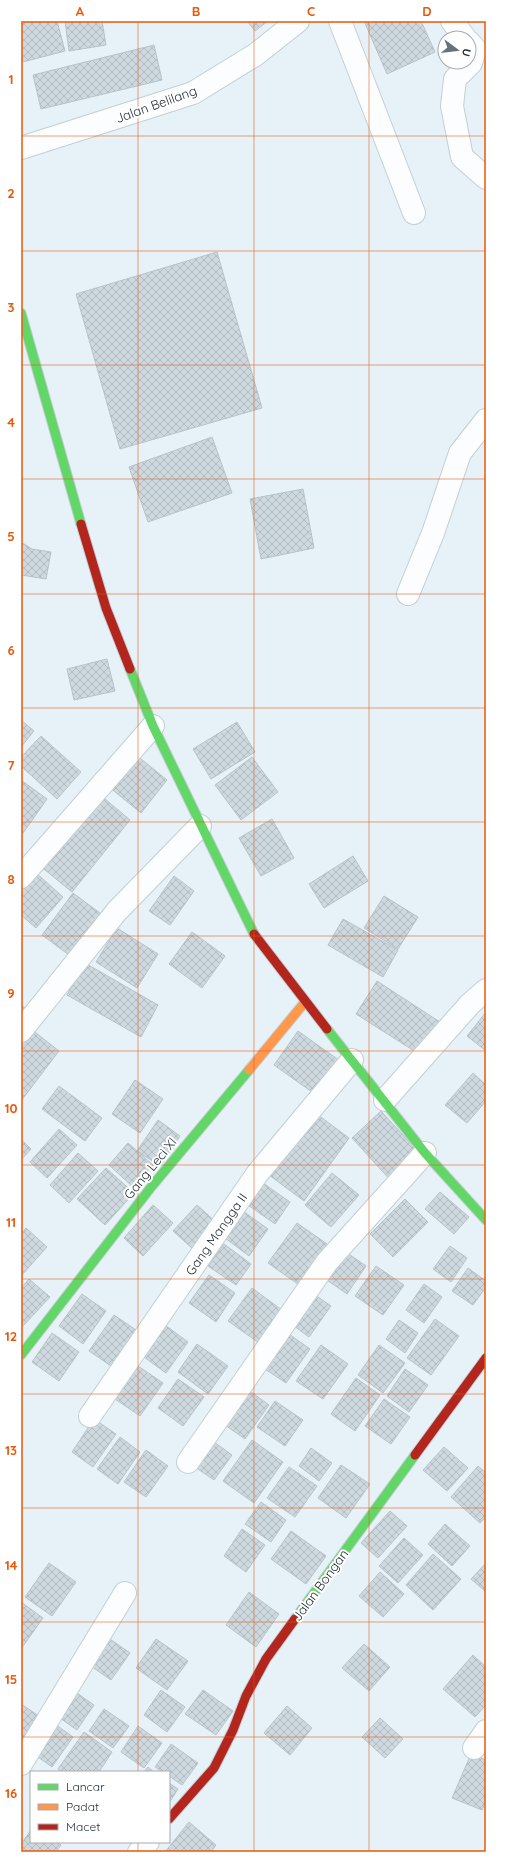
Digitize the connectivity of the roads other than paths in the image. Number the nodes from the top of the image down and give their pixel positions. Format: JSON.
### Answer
{"nodes":[{"id":1,"x":298,"y":21,"type":"edge"},
{"id":2,"x":340,"y":21,"type":"edge"},
{"id":3,"x":452,"y":21,"type":"edge"},
{"id":4,"x":459,"y":30,"type":"edge"},
{"id":5,"x":465,"y":70,"type":"edge"},
{"id":6,"x":21,"y":148,"type":"edge"},
{"id":7,"x":486,"y":178,"type":"edge"},
{"id":8,"x":414,"y":213,"type":"dead end"},
{"id":9,"x":21,"y":313,"type":"edge"},
{"id":10,"x":24,"y":339,"type":"edge"},
{"id":11,"x":486,"y":420,"type":"edge"},
{"id":12,"x":408,"y":594,"type":"dead end"},
{"id":13,"x":153,"y":726,"type":"junction"},
{"id":14,"x":200,"y":826,"type":"junction"},
{"id":15,"x":21,"y":878,"type":"edge"},
{"id":16,"x":486,"y":990,"type":"edge"},
{"id":17,"x":305,"y":1002,"type":"junction"},
{"id":18,"x":21,"y":1031,"type":"edge"},
{"id":19,"x":352,"y":1060,"type":"junction"},
{"id":20,"x":384,"y":1100,"type":"junction"},
{"id":21,"x":425,"y":1153,"type":"junction"},
{"id":22,"x":486,"y":1220,"type":"edge"},
{"id":23,"x":21,"y":1355,"type":"edge"},
{"id":24,"x":486,"y":1358,"type":"edge"},
{"id":25,"x":90,"y":1416,"type":"dead end"},
{"id":26,"x":188,"y":1462,"type":"dead end"},
{"id":27,"x":125,"y":1593,"type":"dead end"},
{"id":28,"x":21,"y":1764,"type":"edge"},
{"id":29,"x":170,"y":1817,"type":"edge"},
{"id":30,"x":147,"y":1843,"type":"edge"},
{"id":31,"x":139,"y":1852,"type":"edge"}],
"edges":[{"from":1,"to":6,"type":"street","name":"Jalan Belilang"},
{"from":2,"to":8,"type":"street"},
{"from":3,"to":4,"type":"street"},
{"from":5,"to":7,"type":"street"},
{"from":9,"to":10,"type":"street"},
{"from":10,"to":13,"type":"street"},
{"from":11,"to":12,"type":"street"},
{"from":13,"to":14,"type":"street"},
{"from":13,"to":15,"type":"street"},
{"from":14,"to":17,"type":"street"},
{"from":14,"to":18,"type":"street"},
{"from":16,"to":20,"type":"street"},
{"from":17,"to":19,"type":"street"},
{"from":17,"to":23,"type":"street","name":"Gang Leci XI"},
{"from":19,"to":20,"type":"street"},
{"from":19,"to":25,"type":"street","name":"Gang Mangga II"},
{"from":20,"to":21,"type":"street"},
{"from":21,"to":22,"type":"street"},
{"from":21,"to":26,"type":"street"},
{"from":24,"to":29,"type":"street","name":"Jalan Bongan"},
{"from":27,"to":28,"type":"street"},
{"from":30,"to":31,"type":"street"}]}
